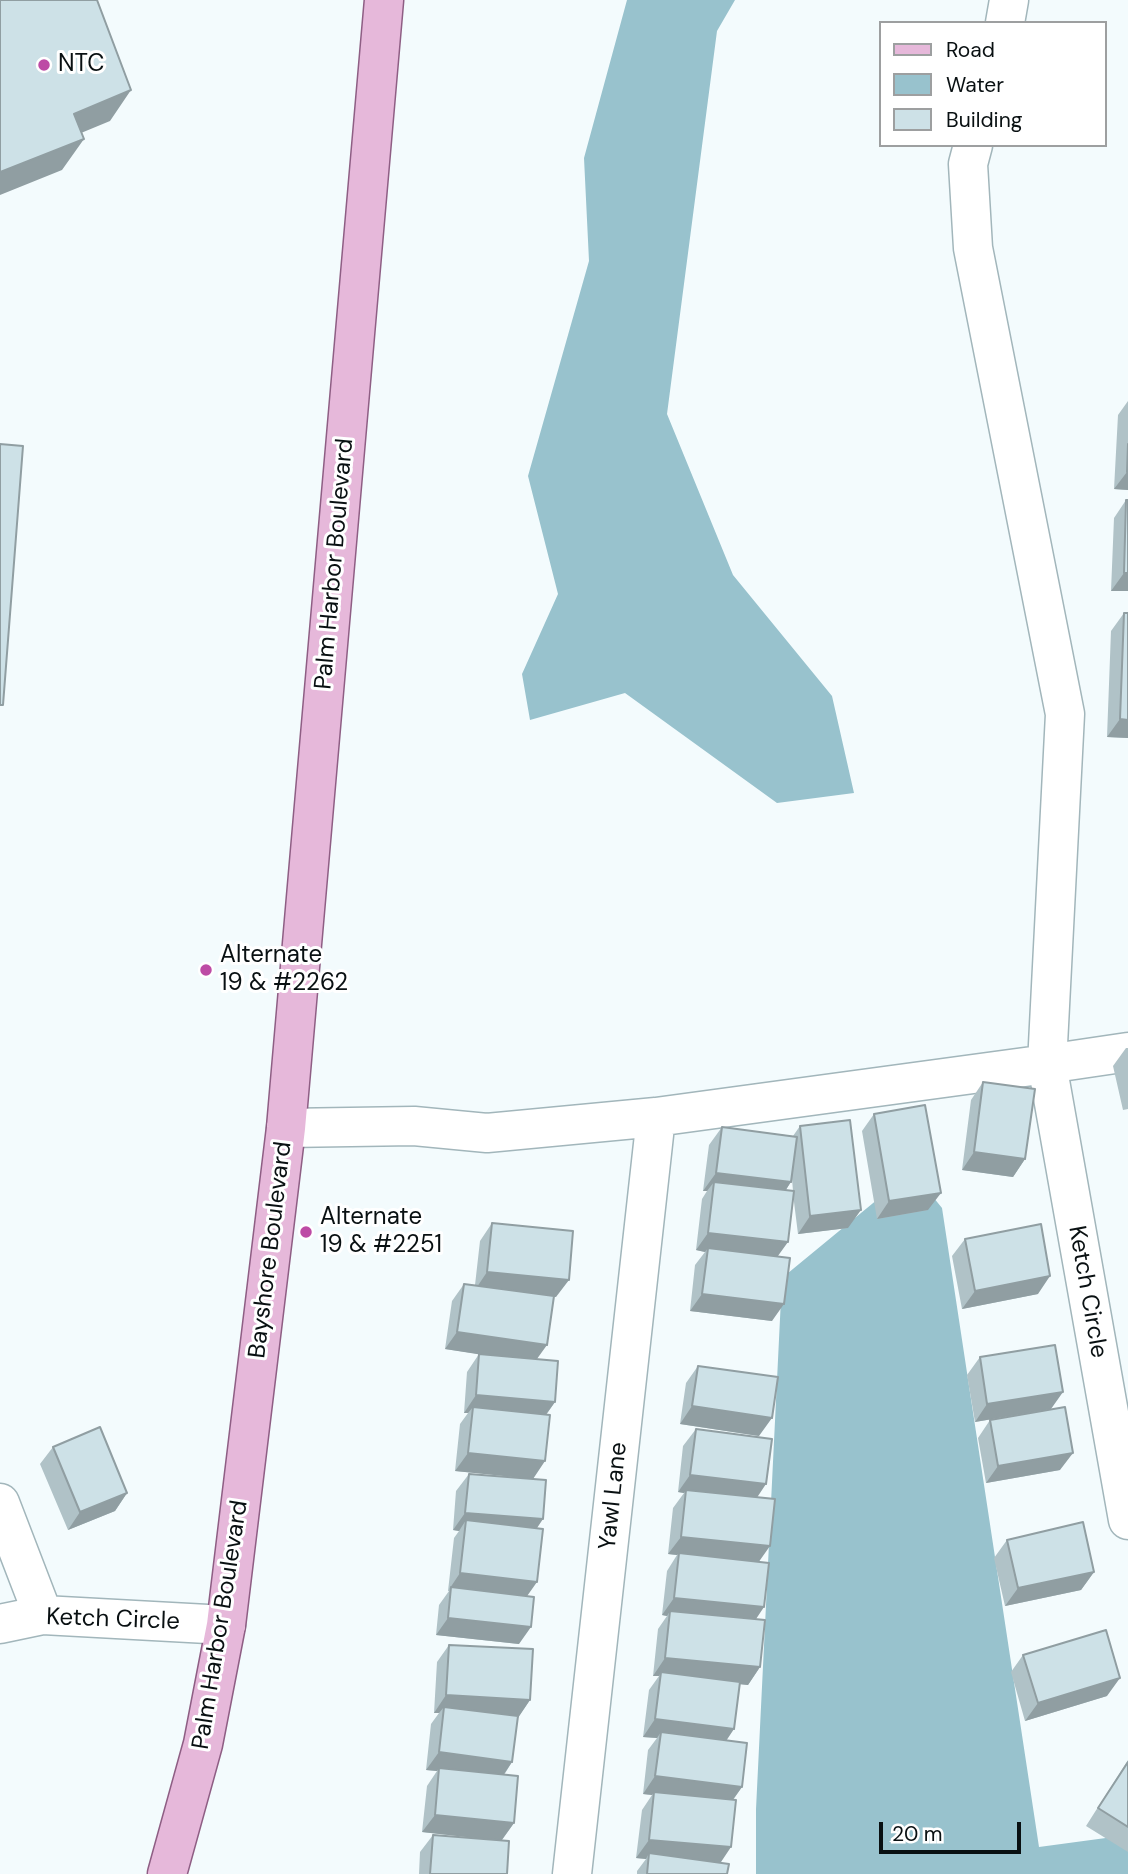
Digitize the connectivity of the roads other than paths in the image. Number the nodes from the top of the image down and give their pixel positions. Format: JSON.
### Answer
{"nodes":[{"id":1,"x":384,"y":0,"type":"edge"},
{"id":2,"x":1009,"y":0,"type":"edge"},
{"id":3,"x":1005,"y":21,"type":"edge"},
{"id":4,"x":972,"y":147,"type":"edge"},
{"id":5,"x":1128,"y":1052,"type":"edge"},
{"id":6,"x":1046,"y":1064,"type":"junction"},
{"id":7,"x":656,"y":1117,"type":"junction"},
{"id":8,"x":286,"y":1128,"type":"junction"},
{"id":9,"x":257,"y":1373,"type":"joint"},
{"id":10,"x":0,"y":1503,"type":"edge"},
{"id":11,"x":1128,"y":1520,"type":"edge"},
{"id":12,"x":43,"y":1615,"type":"junction"},
{"id":13,"x":0,"y":1625,"type":"edge"},
{"id":14,"x":226,"y":1625,"type":"junction"},
{"id":15,"x":167,"y":1874,"type":"edge"},
{"id":16,"x":572,"y":1874,"type":"edge"}],
"edges":[{"from":1,"to":8,"type":"main road","name":"Palm Harbor Boulevard"},
{"from":2,"to":3,"type":"street"},
{"from":4,"to":6,"type":"street","name":"Ketch Circle"},
{"from":5,"to":6,"type":"street"},
{"from":6,"to":7,"type":"street"},
{"from":6,"to":11,"type":"street","name":"Ketch Circle"},
{"from":7,"to":8,"type":"street"},
{"from":7,"to":16,"type":"street","name":"Yawl Lane"},
{"from":8,"to":9,"type":"main road","name":"Bayshore Boulevard"},
{"from":9,"to":14,"type":"main road","name":"Palm Harbor Boulevard"},
{"from":10,"to":12,"type":"street"},
{"from":12,"to":13,"type":"street","name":"Ketch Circle"},
{"from":12,"to":14,"type":"street","name":"Ketch Circle"},
{"from":14,"to":15,"type":"main road","name":"Palm Harbor Boulevard"}]}
